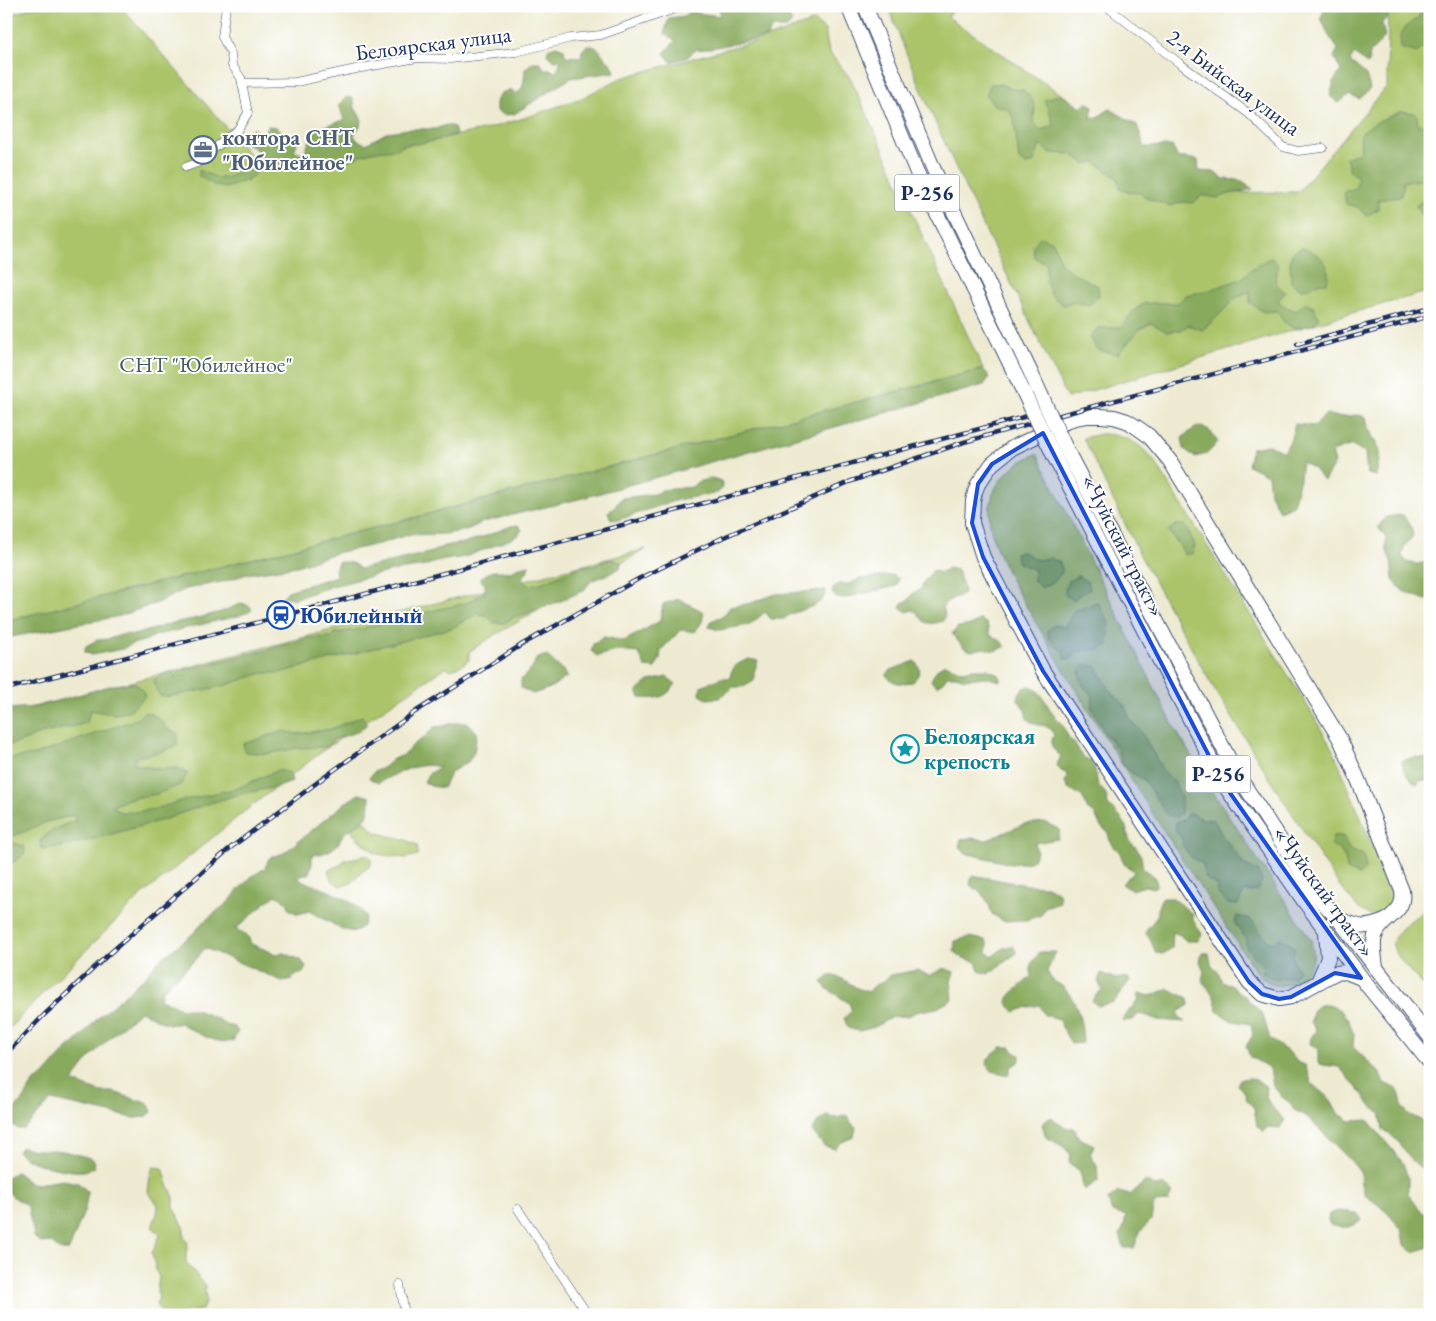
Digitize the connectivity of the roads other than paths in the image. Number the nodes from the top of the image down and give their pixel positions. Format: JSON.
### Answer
{"nodes":[{"id":1,"x":226,"y":6,"type":"edge"},
{"id":2,"x":683,"y":6,"type":"edge"},
{"id":3,"x":848,"y":6,"type":"edge"},
{"id":4,"x":865,"y":6,"type":"edge"},
{"id":5,"x":1106,"y":6,"type":"edge"},
{"id":6,"x":242,"y":83,"type":"junction"},
{"id":7,"x":1323,"y":148,"type":"dead end"},
{"id":8,"x":186,"y":167,"type":"dead end"},
{"id":9,"x":1338,"y":919,"type":"junction"},
{"id":10,"x":1386,"y":921,"type":"junction"},
{"id":11,"x":1326,"y":931,"type":"junction"},
{"id":12,"x":1376,"y":968,"type":"junction"},
{"id":13,"x":1361,"y":978,"type":"junction"},
{"id":14,"x":1318,"y":982,"type":"junction"},
{"id":15,"x":1430,"y":1037,"type":"edge"},
{"id":16,"x":1430,"y":1063,"type":"edge"},
{"id":17,"x":518,"y":1210,"type":"dead end"},
{"id":18,"x":400,"y":1285,"type":"dead end"},
{"id":19,"x":405,"y":1315,"type":"edge"},
{"id":20,"x":588,"y":1315,"type":"edge"}],
"edges":[{"from":1,"to":6,"type":"street"},
{"from":2,"to":6,"type":"street","name":"Белоярская улица"},
{"from":3,"to":11,"type":"highway","name":"«Чуйский тракт»","number":"Р-256","bridge":true},
{"from":4,"to":9,"type":"highway","name":"«Чуйский тракт»","number":"Р-256","bridge":true},
{"from":5,"to":7,"type":"street","name":"2-я Бийская улица"},
{"from":6,"to":8,"type":"street"},
{"from":9,"to":10,"type":"highway"},
{"from":9,"to":12,"type":"highway","name":"«Чуйский тракт»","number":"Р-256"},
{"from":10,"to":12,"type":"highway"},
{"from":10,"to":14,"type":"highway"},
{"from":11,"to":13,"type":"highway","name":"«Чуйский тракт»","number":"Р-256"},
{"from":11,"to":14,"type":"highway"},
{"from":12,"to":15,"type":"highway","name":"«Чуйский тракт»","number":"Р-256"},
{"from":13,"to":14,"type":"highway"},
{"from":13,"to":16,"type":"highway","name":"«Чуйский тракт»","number":"Р-256"},
{"from":17,"to":20,"type":"street"},
{"from":18,"to":19,"type":"street"}]}
